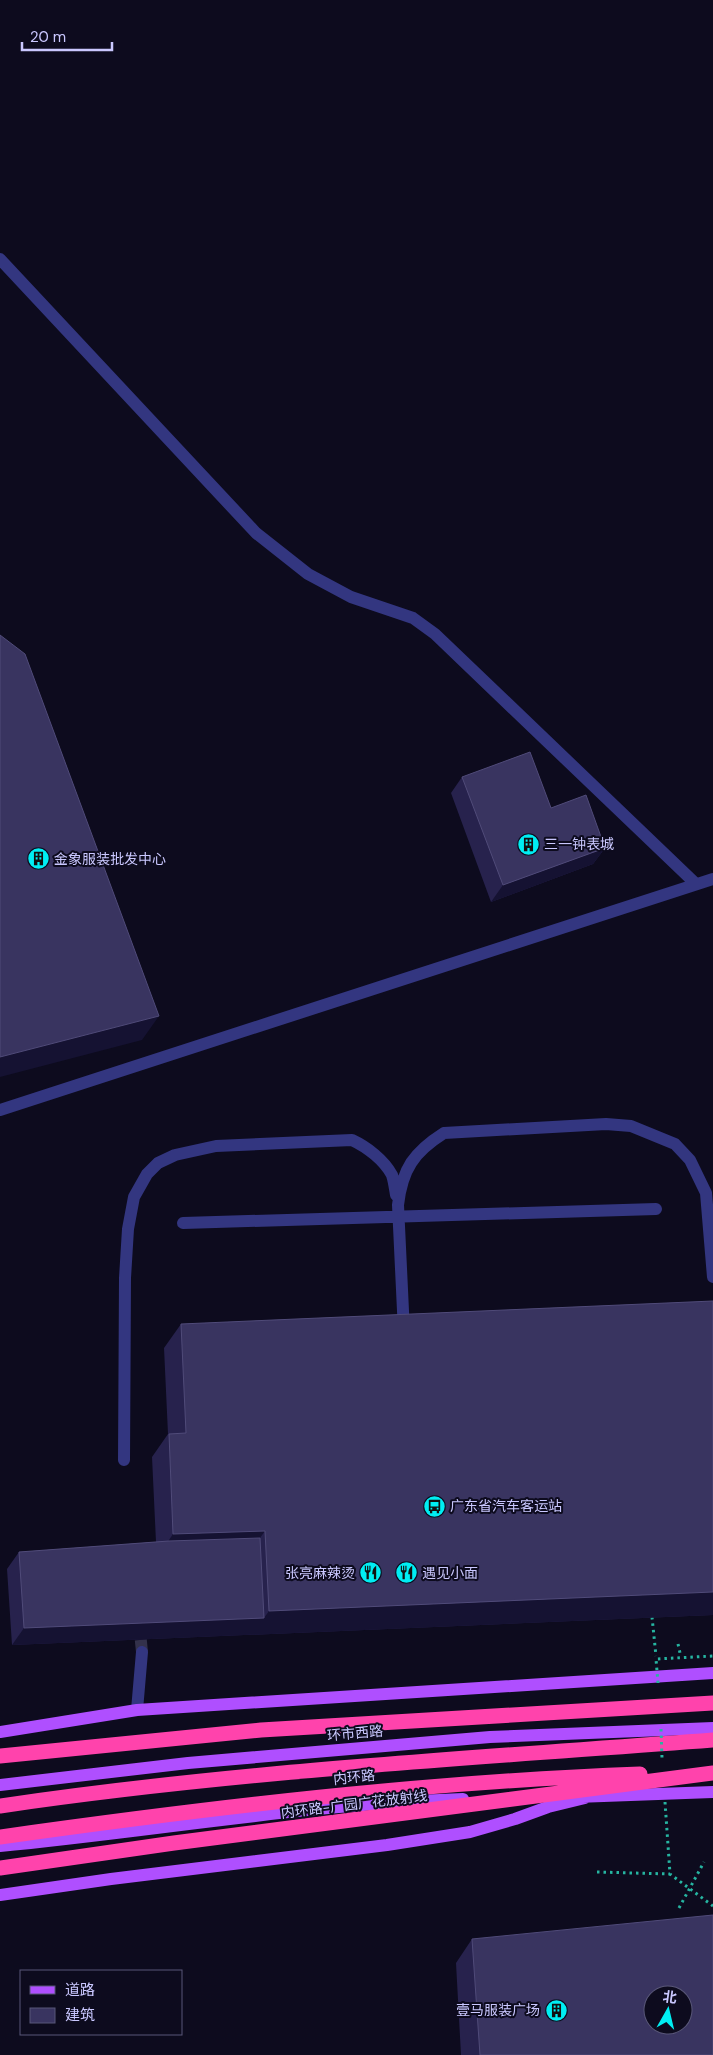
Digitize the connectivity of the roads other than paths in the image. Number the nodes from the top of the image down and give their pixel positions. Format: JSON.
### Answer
{"nodes":[{"id":1,"x":0,"y":259,"type":"edge"},
{"id":2,"x":713,"y":879,"type":"edge"},
{"id":3,"x":696,"y":884,"type":"junction"},
{"id":4,"x":0,"y":1110,"type":"edge"},
{"id":5,"x":656,"y":1209,"type":"dead end"},
{"id":6,"x":399,"y":1210,"type":"junction"},
{"id":7,"x":183,"y":1223,"type":"dead end"},
{"id":8,"x":713,"y":1277,"type":"edge"},
{"id":9,"x":404,"y":1344,"type":"edge"},
{"id":10,"x":124,"y":1460,"type":"dead end"},
{"id":11,"x":142,"y":1652,"type":"tunnel mouth"},
{"id":12,"x":713,"y":1674,"type":"edge"},
{"id":13,"x":713,"y":1703,"type":"edge"},
{"id":14,"x":137,"y":1710,"type":"junction"},
{"id":15,"x":713,"y":1728,"type":"edge"},
{"id":16,"x":0,"y":1732,"type":"edge"},
{"id":17,"x":713,"y":1740,"type":"edge"},
{"id":18,"x":0,"y":1756,"type":"edge"},
{"id":19,"x":713,"y":1772,"type":"edge"},
{"id":20,"x":0,"y":1785,"type":"edge"},
{"id":21,"x":713,"y":1792,"type":"edge"},
{"id":22,"x":593,"y":1796,"type":"junction"},
{"id":23,"x":0,"y":1806,"type":"edge"},
{"id":24,"x":0,"y":1837,"type":"edge"},
{"id":25,"x":0,"y":1846,"type":"edge"},
{"id":26,"x":0,"y":1868,"type":"edge"},
{"id":27,"x":0,"y":1895,"type":"edge"}],
"edges":[{"from":1,"to":3,"type":"street"},
{"from":2,"to":3,"type":"street"},
{"from":3,"to":4,"type":"street"},
{"from":5,"to":6,"type":"street"},
{"from":6,"to":7,"type":"street"},
{"from":6,"to":8,"type":"street"},
{"from":6,"to":9,"type":"street"},
{"from":6,"to":10,"type":"street"},
{"from":11,"to":14,"type":"street"},
{"from":12,"to":14,"type":"main road"},
{"from":13,"to":18,"type":"highway","bridge":true},
{"from":14,"to":16,"type":"main road"},
{"from":15,"to":20,"type":"main road","name":"环市西路"},
{"from":17,"to":23,"type":"highway"},
{"from":19,"to":24,"type":"highway","name":"内环路","bridge":true},
{"from":19,"to":26,"type":"highway","name":"内环路-广园广花放射线","bridge":true},
{"from":21,"to":22,"type":"main road"},
{"from":22,"to":25,"type":"main road"},
{"from":22,"to":27,"type":"main road"}]}
